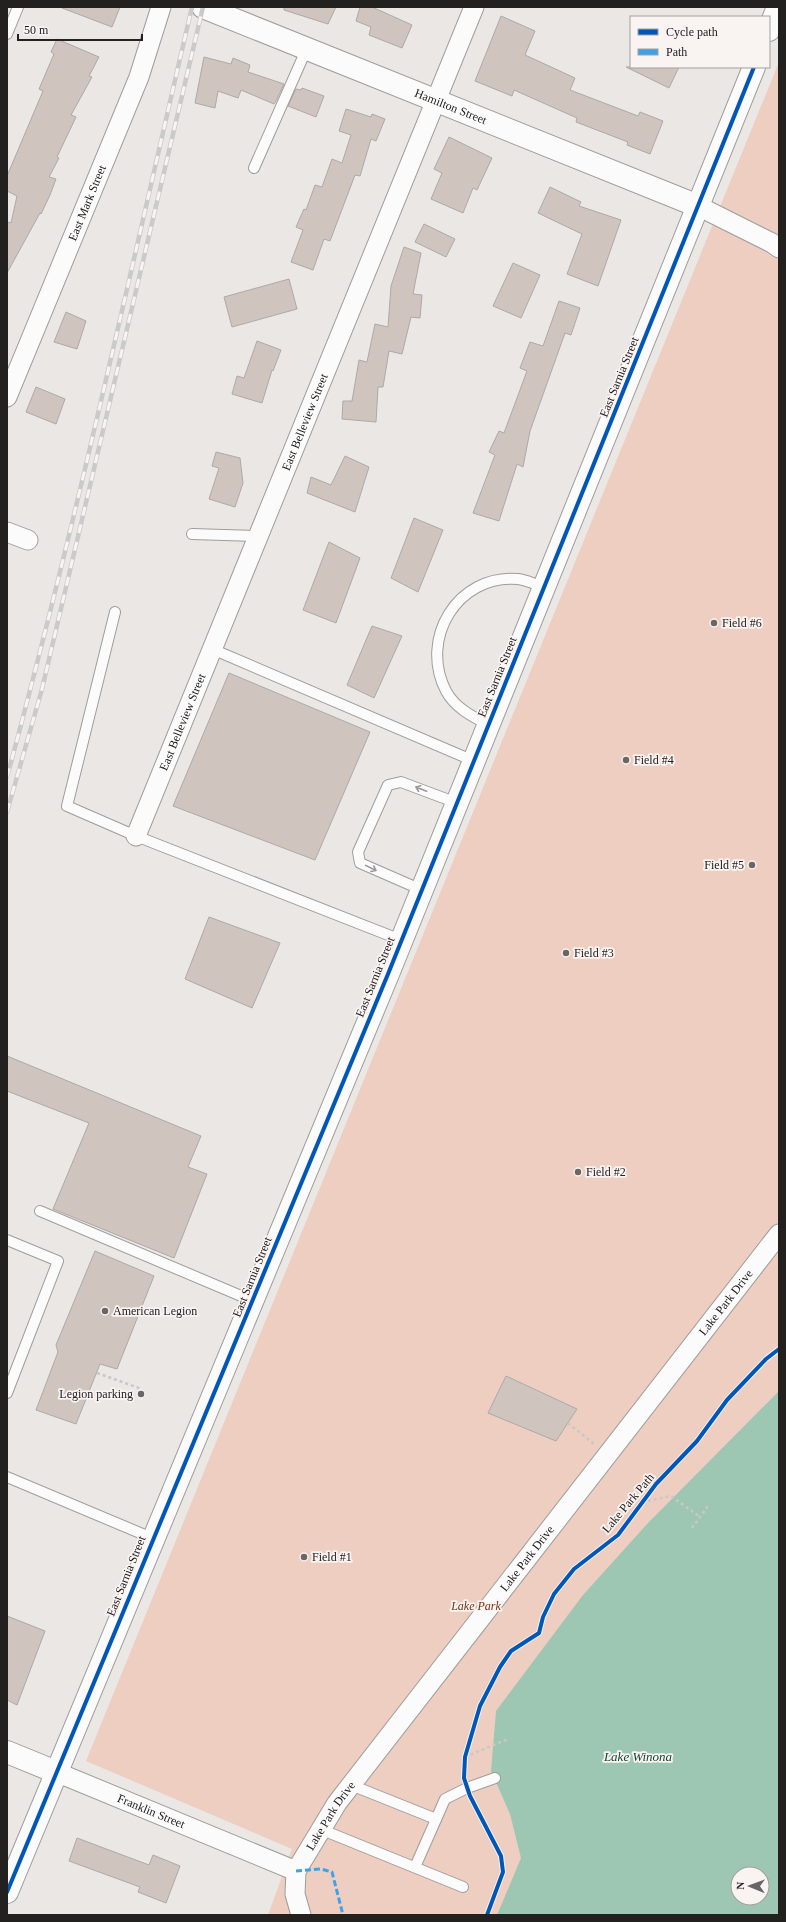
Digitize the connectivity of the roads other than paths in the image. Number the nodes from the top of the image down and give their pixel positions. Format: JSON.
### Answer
{"nodes":[{"id":1,"x":18,"y":7,"type":"edge"},
{"id":2,"x":161,"y":7,"type":"edge"},
{"id":3,"x":203,"y":7,"type":"edge"},
{"id":4,"x":474,"y":7,"type":"edge"},
{"id":5,"x":778,"y":7,"type":"edge"},
{"id":6,"x":770,"y":27,"type":"edge"},
{"id":7,"x":7,"y":34,"type":"edge"},
{"id":8,"x":307,"y":48,"type":"junction"},
{"id":9,"x":754,"y":68,"type":"edge"},
{"id":10,"x":437,"y":100,"type":"junction"},
{"id":11,"x":254,"y":168,"type":"dead end"},
{"id":12,"x":698,"y":206,"type":"junction"},
{"id":13,"x":779,"y":248,"type":"edge"},
{"id":14,"x":7,"y":397,"type":"edge"},
{"id":15,"x":7,"y":532,"type":"edge"},
{"id":16,"x":192,"y":534,"type":"dead end"},
{"id":17,"x":258,"y":536,"type":"junction"},
{"id":18,"x":28,"y":540,"type":"dead end"},
{"id":19,"x":544,"y":587,"type":"junction"},
{"id":20,"x":115,"y":612,"type":"dead end"},
{"id":21,"x":212,"y":649,"type":"junction"},
{"id":22,"x":489,"y":725,"type":"junction"},
{"id":23,"x":474,"y":761,"type":"junction"},
{"id":24,"x":457,"y":803,"type":"junction"},
{"id":25,"x":136,"y":836,"type":"junction"},
{"id":26,"x":422,"y":890,"type":"junction"},
{"id":27,"x":401,"y":940,"type":"junction"},
{"id":28,"x":40,"y":1211,"type":"dead end"},
{"id":29,"x":779,"y":1234,"type":"edge"},
{"id":30,"x":7,"y":1240,"type":"edge"},
{"id":31,"x":253,"y":1301,"type":"junction"},
{"id":32,"x":7,"y":1393,"type":"edge"},
{"id":33,"x":7,"y":1477,"type":"edge"},
{"id":34,"x":152,"y":1538,"type":"junction"},
{"id":35,"x":7,"y":1752,"type":"edge"},
{"id":36,"x":56,"y":1772,"type":"junction"},
{"id":37,"x":495,"y":1778,"type":"dead end"},
{"id":38,"x":351,"y":1785,"type":"junction"},
{"id":39,"x":436,"y":1819,"type":"junction"},
{"id":40,"x":320,"y":1829,"type":"junction"},
{"id":41,"x":416,"y":1867,"type":"junction"},
{"id":42,"x":296,"y":1871,"type":"junction"},
{"id":43,"x":463,"y":1886,"type":"dead end"},
{"id":44,"x":7,"y":1892,"type":"edge"},
{"id":45,"x":295,"y":1894,"type":"junction"},
{"id":46,"x":286,"y":1915,"type":"edge"},
{"id":47,"x":301,"y":1915,"type":"edge"}],
"edges":[{"from":1,"to":7,"type":"lane"},
{"from":2,"to":14,"type":"street","name":"East Mark Street"},
{"from":3,"to":8,"type":"main road","name":"Hamilton Street"},
{"from":4,"to":10,"type":"street","name":"East Belleview Street"},
{"from":5,"to":6,"type":"main road"},
{"from":8,"to":10,"type":"main road","name":"Hamilton Street"},
{"from":8,"to":11,"type":"lane"},
{"from":9,"to":12,"type":"main road","name":"East Sarnia Street"},
{"from":10,"to":12,"type":"main road","name":"Hamilton Street"},
{"from":10,"to":17,"type":"street","name":"East Belleview Street"},
{"from":12,"to":13,"type":"street"},
{"from":12,"to":19,"type":"main road","name":"East Sarnia Street"},
{"from":15,"to":18,"type":"street"},
{"from":16,"to":17,"type":"lane"},
{"from":17,"to":21,"type":"street","name":"East Belleview Street"},
{"from":19,"to":22,"type":"main road","name":"East Sarnia Street"},
{"from":19,"to":22,"type":"lane"},
{"from":20,"to":25,"type":"lane"},
{"from":21,"to":23,"type":"lane"},
{"from":21,"to":25,"type":"street","name":"East Belleview Street"},
{"from":22,"to":23,"type":"main road","name":"East Sarnia Street"},
{"from":23,"to":24,"type":"main road","name":"East Sarnia Street"},
{"from":24,"to":26,"type":"main road","name":"East Sarnia Street"},
{"from":24,"to":26,"type":"lane","one_way":true},
{"from":25,"to":27,"type":"lane"},
{"from":26,"to":27,"type":"main road","name":"East Sarnia Street"},
{"from":27,"to":31,"type":"main road","name":"East Sarnia Street"},
{"from":28,"to":31,"type":"lane"},
{"from":29,"to":38,"type":"street","name":"Lake Park Drive"},
{"from":30,"to":32,"type":"lane"},
{"from":31,"to":34,"type":"main road","name":"East Sarnia Street"},
{"from":33,"to":34,"type":"lane"},
{"from":34,"to":36,"type":"main road","name":"East Sarnia Street"},
{"from":35,"to":36,"type":"main road","name":"Franklin Street"},
{"from":36,"to":42,"type":"street","name":"Franklin Street"},
{"from":36,"to":44,"type":"main road","name":"East Sarnia Street"},
{"from":37,"to":39,"type":"lane"},
{"from":38,"to":39,"type":"lane"},
{"from":38,"to":40,"type":"street","name":"Lake Park Drive"},
{"from":39,"to":41,"type":"lane"},
{"from":40,"to":41,"type":"lane"},
{"from":40,"to":42,"type":"street","name":"Lake Park Drive"},
{"from":41,"to":43,"type":"lane"},
{"from":42,"to":45,"type":"street","name":"Lake Park Drive"},
{"from":45,"to":46,"type":"street"},
{"from":45,"to":47,"type":"street","name":"Lake Park Drive"}]}
